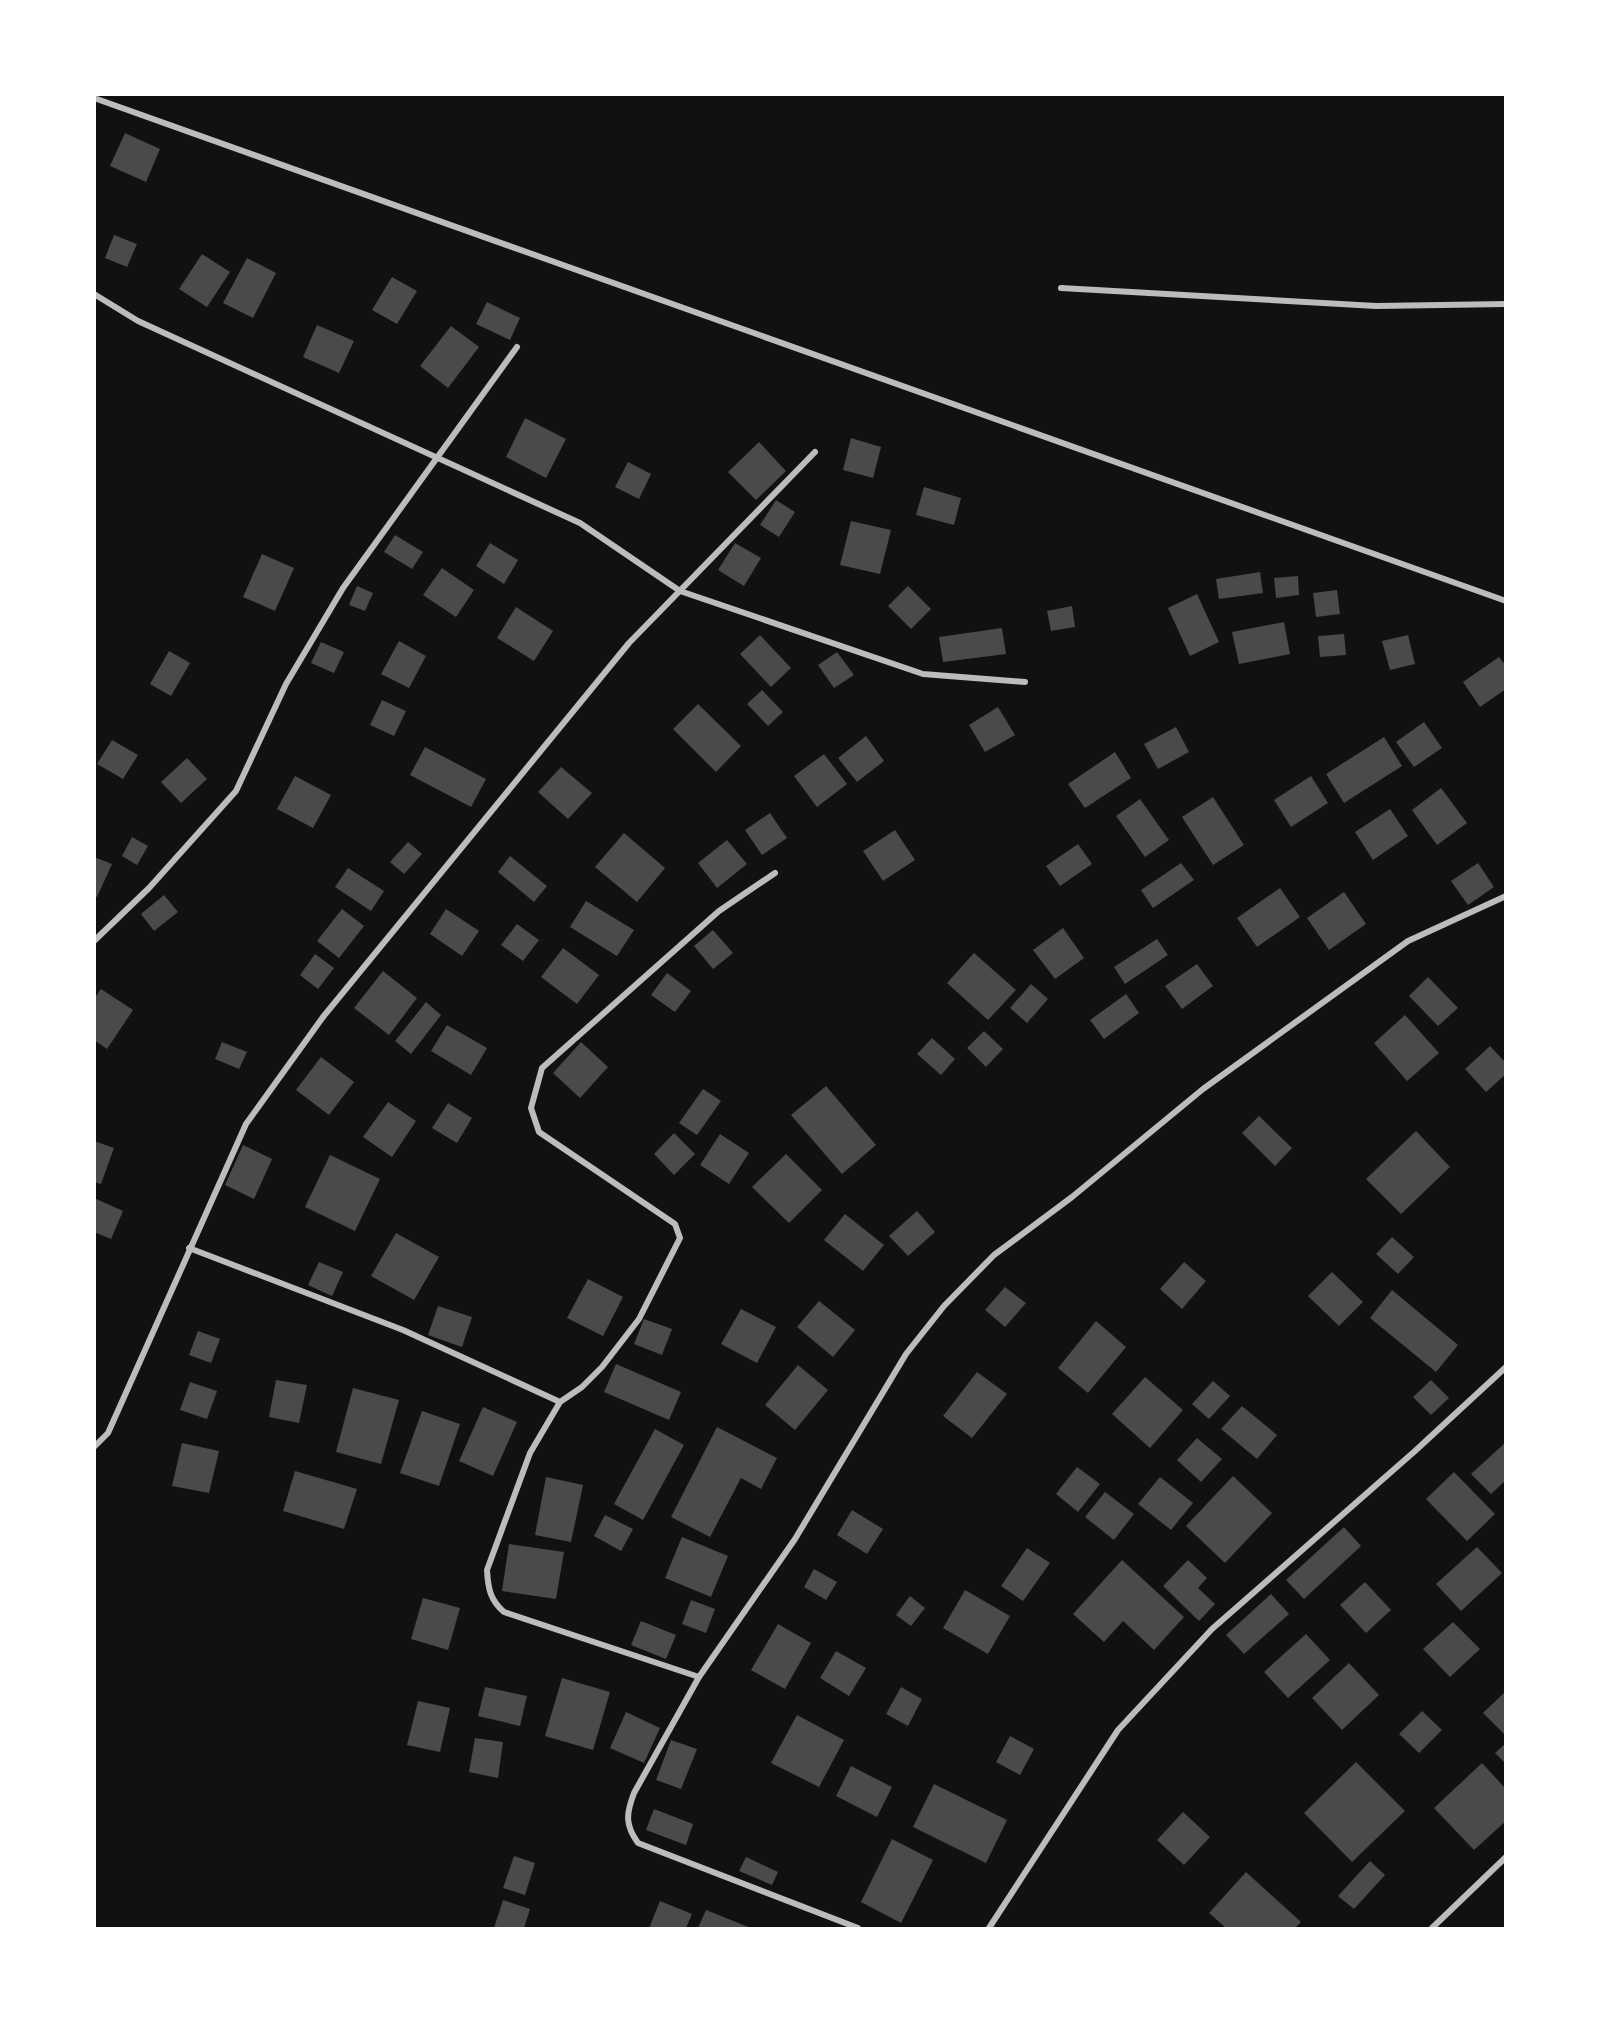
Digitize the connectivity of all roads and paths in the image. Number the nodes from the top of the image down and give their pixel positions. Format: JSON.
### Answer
{"nodes":[{"id":1,"x":94,"y":98,"type":"edge"},
{"id":2,"x":1061,"y":288,"type":"dead end"},
{"id":3,"x":94,"y":294,"type":"edge"},
{"id":4,"x":1506,"y":304,"type":"edge"},
{"id":5,"x":517,"y":347,"type":"dead end"},
{"id":6,"x":815,"y":452,"type":"dead end"},
{"id":7,"x":437,"y":458,"type":"junction"},
{"id":8,"x":680,"y":591,"type":"junction"},
{"id":9,"x":1506,"y":601,"type":"edge"},
{"id":10,"x":1025,"y":682,"type":"dead end"},
{"id":11,"x":775,"y":873,"type":"dead end"},
{"id":12,"x":1506,"y":896,"type":"edge"},
{"id":13,"x":94,"y":941,"type":"edge"},
{"id":14,"x":189,"y":1248,"type":"junction"},
{"id":15,"x":1506,"y":1367,"type":"edge"},
{"id":16,"x":560,"y":1402,"type":"junction"},
{"id":17,"x":94,"y":1447,"type":"edge"},
{"id":18,"x":699,"y":1677,"type":"junction"},
{"id":19,"x":1506,"y":1857,"type":"edge"},
{"id":20,"x":858,"y":1929,"type":"edge"},
{"id":21,"x":989,"y":1929,"type":"edge"},
{"id":22,"x":1432,"y":1929,"type":"edge"}],
"edges":[{"from":1,"to":9,"type":"street"},
{"from":2,"to":4,"type":"street"},
{"from":3,"to":7,"type":"street"},
{"from":5,"to":7,"type":"street"},
{"from":6,"to":8,"type":"street"},
{"from":7,"to":8,"type":"street"},
{"from":7,"to":13,"type":"street"},
{"from":8,"to":10,"type":"street"},
{"from":8,"to":14,"type":"street"},
{"from":11,"to":16,"type":"street"},
{"from":12,"to":18,"type":"street"},
{"from":14,"to":16,"type":"street"},
{"from":14,"to":17,"type":"street"},
{"from":15,"to":21,"type":"street"},
{"from":16,"to":18,"type":"street"},
{"from":18,"to":20,"type":"street"},
{"from":19,"to":22,"type":"street"}]}
